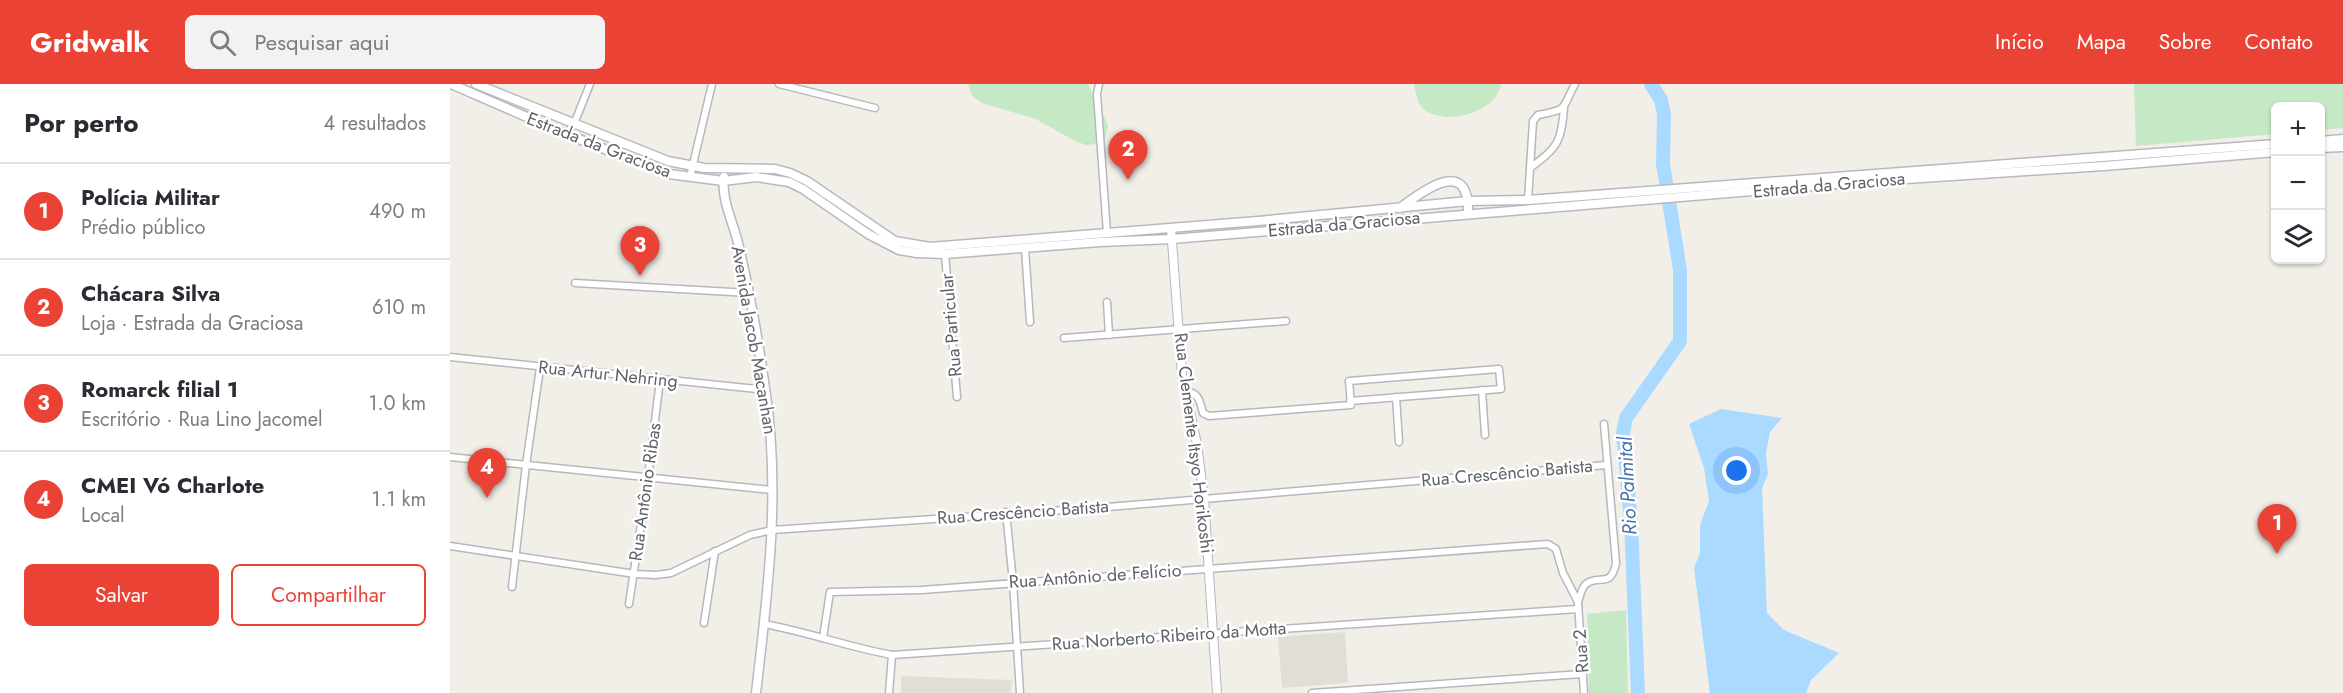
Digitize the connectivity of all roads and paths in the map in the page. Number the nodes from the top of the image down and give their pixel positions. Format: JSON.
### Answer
{"nodes":[{"id":1,"x":451,"y":84,"type":"edge"},
{"id":2,"x":590,"y":84,"type":"edge"},
{"id":3,"x":712,"y":84,"type":"edge"},
{"id":4,"x":779,"y":84,"type":"edge"},
{"id":5,"x":1099,"y":84,"type":"edge"},
{"id":6,"x":1575,"y":84,"type":"edge"},
{"id":7,"x":479,"y":85,"type":"edge"},
{"id":8,"x":476,"y":95,"type":"junction"},
{"id":9,"x":875,"y":108,"type":"dead end"},
{"id":10,"x":1564,"y":108,"type":"junction"},
{"id":11,"x":574,"y":124,"type":"junction"},
{"id":12,"x":566,"y":134,"type":"junction"},
{"id":13,"x":2343,"y":139,"type":"edge"},
{"id":14,"x":2325,"y":141,"type":"edge"},
{"id":15,"x":2271,"y":144,"type":"edge"},
{"id":16,"x":2343,"y":147,"type":"edge"},
{"id":17,"x":2325,"y":148,"type":"edge"},
{"id":18,"x":2271,"y":152,"type":"edge"},
{"id":19,"x":692,"y":166,"type":"junction"},
{"id":20,"x":1530,"y":168,"type":"junction"},
{"id":21,"x":725,"y":169,"type":"junction"},
{"id":22,"x":690,"y":177,"type":"junction"},
{"id":23,"x":723,"y":181,"type":"junction"},
{"id":24,"x":1685,"y":192,"type":"junction"},
{"id":25,"x":1656,"y":194,"type":"junction"},
{"id":26,"x":1528,"y":200,"type":"junction"},
{"id":27,"x":1468,"y":201,"type":"junction"},
{"id":28,"x":1399,"y":208,"type":"junction"},
{"id":29,"x":1468,"y":214,"type":"junction"},
{"id":30,"x":1171,"y":228,"type":"junction"},
{"id":31,"x":1107,"y":233,"type":"junction"},
{"id":32,"x":1172,"y":239,"type":"junction"},
{"id":33,"x":1025,"y":248,"type":"junction"},
{"id":34,"x":945,"y":254,"type":"junction"},
{"id":35,"x":575,"y":284,"type":"dead end"},
{"id":36,"x":748,"y":294,"type":"junction"},
{"id":37,"x":1107,"y":302,"type":"dead end"},
{"id":38,"x":1286,"y":321,"type":"dead end"},
{"id":39,"x":1030,"y":322,"type":"dead end"},
{"id":40,"x":1179,"y":330,"type":"junction"},
{"id":41,"x":1109,"y":335,"type":"junction"},
{"id":42,"x":1064,"y":338,"type":"dead end"},
{"id":43,"x":450,"y":357,"type":"edge"},
{"id":44,"x":540,"y":368,"type":"junction"},
{"id":45,"x":660,"y":380,"type":"junction"},
{"id":46,"x":766,"y":390,"type":"junction"},
{"id":47,"x":1482,"y":390,"type":"junction"},
{"id":48,"x":1186,"y":392,"type":"junction"},
{"id":49,"x":957,"y":397,"type":"dead end"},
{"id":50,"x":1396,"y":397,"type":"junction"},
{"id":51,"x":1350,"y":401,"type":"junction"},
{"id":52,"x":1604,"y":424,"type":"dead end"},
{"id":53,"x":1485,"y":435,"type":"dead end"},
{"id":54,"x":1399,"y":442,"type":"dead end"},
{"id":55,"x":450,"y":457,"type":"edge"},
{"id":56,"x":526,"y":465,"type":"junction"},
{"id":57,"x":1606,"y":465,"type":"junction"},
{"id":58,"x":648,"y":477,"type":"junction"},
{"id":59,"x":772,"y":490,"type":"junction"},
{"id":60,"x":1204,"y":498,"type":"junction"},
{"id":61,"x":1006,"y":513,"type":"junction"},
{"id":62,"x":772,"y":530,"type":"junction"},
{"id":63,"x":450,"y":546,"type":"edge"},
{"id":64,"x":715,"y":551,"type":"junction"},
{"id":65,"x":515,"y":554,"type":"junction"},
{"id":66,"x":1209,"y":568,"type":"junction"},
{"id":67,"x":634,"y":574,"type":"junction"},
{"id":68,"x":1013,"y":582,"type":"junction"},
{"id":69,"x":512,"y":587,"type":"dead end"},
{"id":70,"x":629,"y":604,"type":"dead end"},
{"id":71,"x":1578,"y":605,"type":"junction"},
{"id":72,"x":704,"y":622,"type":"dead end"},
{"id":73,"x":764,"y":624,"type":"junction"},
{"id":74,"x":1213,"y":633,"type":"junction"},
{"id":75,"x":823,"y":638,"type":"junction"},
{"id":76,"x":1018,"y":647,"type":"junction"},
{"id":77,"x":892,"y":654,"type":"junction"},
{"id":78,"x":1582,"y":674,"type":"junction"},
{"id":79,"x":756,"y":693,"type":"edge"},
{"id":80,"x":889,"y":693,"type":"edge"},
{"id":81,"x":1020,"y":693,"type":"edge"},
{"id":82,"x":1217,"y":693,"type":"edge"},
{"id":83,"x":1312,"y":693,"type":"edge"},
{"id":84,"x":1584,"y":693,"type":"edge"}],
"edges":[{"from":1,"to":8,"type":"main road","name":"Estrada da Graciosa"},
{"from":2,"to":11,"type":"street"},
{"from":3,"to":19,"type":"street"},
{"from":4,"to":9,"type":"street"},
{"from":5,"to":31,"type":"street"},
{"from":6,"to":10,"type":"street"},
{"from":7,"to":8,"type":"street"},
{"from":7,"to":11,"type":"main road","name":"Estrada da Graciosa"},
{"from":8,"to":12,"type":"main road","name":"Estrada da Graciosa"},
{"from":10,"to":20,"type":"street"},
{"from":10,"to":20,"type":"street"},
{"from":11,"to":12,"type":"street"},
{"from":11,"to":19,"type":"main road","name":"Estrada da Graciosa"},
{"from":12,"to":22,"type":"main road","name":"Estrada da Graciosa"},
{"from":13,"to":14,"type":"main road"},
{"from":15,"to":24,"type":"main road","name":"Estrada da Graciosa"},
{"from":16,"to":17,"type":"main road"},
{"from":18,"to":24,"type":"main road","name":"Estrada da Graciosa"},
{"from":19,"to":21,"type":"main road","name":"Estrada da Graciosa"},
{"from":19,"to":22,"type":"street"},
{"from":20,"to":26,"type":"street"},
{"from":21,"to":23,"type":"main road","name":"Avenida Jacob Macanhan"},
{"from":21,"to":31,"type":"main road","name":"Estrada da Graciosa"},
{"from":22,"to":23,"type":"main road","name":"Estrada da Graciosa"},
{"from":23,"to":34,"type":"main road","name":"Estrada da Graciosa"},
{"from":23,"to":36,"type":"main road","name":"Avenida Jacob Macanhan"},
{"from":24,"to":25,"type":"main road","name":"Estrada da Graciosa"},
{"from":25,"to":26,"type":"main road","name":"Estrada da Graciosa"},
{"from":25,"to":29,"type":"main road","name":"Estrada da Graciosa"},
{"from":26,"to":27,"type":"main road","name":"Estrada da Graciosa"},
{"from":27,"to":28,"type":"main road","name":"Estrada da Graciosa"},
{"from":27,"to":28,"type":"main road"},
{"from":27,"to":29,"type":"main road"},
{"from":28,"to":30,"type":"main road","name":"Estrada da Graciosa"},
{"from":29,"to":32,"type":"main road","name":"Estrada da Graciosa"},
{"from":30,"to":31,"type":"main road","name":"Estrada da Graciosa"},
{"from":30,"to":32,"type":"street","name":"Rua Clemente Itsyo Horikoshi"},
{"from":32,"to":33,"type":"main road","name":"Estrada da Graciosa"},
{"from":32,"to":40,"type":"street","name":"Rua Clemente Itsyo Horikoshi"},
{"from":33,"to":34,"type":"main road","name":"Estrada da Graciosa"},
{"from":33,"to":39,"type":"street"},
{"from":34,"to":49,"type":"street","name":"Rua Particular"},
{"from":35,"to":36,"type":"street"},
{"from":36,"to":46,"type":"main road","name":"Avenida Jacob Macanhan"},
{"from":37,"to":41,"type":"street"},
{"from":38,"to":40,"type":"street"},
{"from":40,"to":41,"type":"street"},
{"from":40,"to":48,"type":"street","name":"Rua Clemente Itsyo Horikoshi"},
{"from":41,"to":42,"type":"street"},
{"from":43,"to":44,"type":"street","name":"Rua Artur Nehring"},
{"from":44,"to":45,"type":"street","name":"Rua Artur Nehring"},
{"from":44,"to":56,"type":"street"},
{"from":45,"to":46,"type":"street","name":"Rua Artur Nehring"},
{"from":45,"to":58,"type":"street","name":"Rua Antônio Ribas"},
{"from":46,"to":59,"type":"main road","name":"Avenida Jacob Macanhan"},
{"from":47,"to":50,"type":"street"},
{"from":47,"to":51,"type":"street"},
{"from":47,"to":53,"type":"street"},
{"from":48,"to":51,"type":"street"},
{"from":48,"to":60,"type":"street","name":"Rua Clemente Itsyo Horikoshi"},
{"from":50,"to":51,"type":"street"},
{"from":50,"to":54,"type":"street"},
{"from":52,"to":57,"type":"street"},
{"from":55,"to":56,"type":"street"},
{"from":56,"to":58,"type":"street"},
{"from":56,"to":65,"type":"street"},
{"from":57,"to":60,"type":"street","name":"Rua Crescêncio Batista"},
{"from":57,"to":71,"type":"street"},
{"from":58,"to":59,"type":"street"},
{"from":58,"to":67,"type":"street","name":"Rua Antônio Ribas"},
{"from":59,"to":62,"type":"main road","name":"Avenida Jacob Macanhan"},
{"from":60,"to":61,"type":"street","name":"Rua Crescêncio Batista"},
{"from":60,"to":66,"type":"street","name":"Rua Clemente Itsyo Horikoshi"},
{"from":61,"to":62,"type":"street","name":"Rua Crescêncio Batista"},
{"from":61,"to":68,"type":"street"},
{"from":62,"to":64,"type":"street","name":"Rua Crescêncio Batista"},
{"from":62,"to":73,"type":"main road","name":"Avenida Jacob Macanhan"},
{"from":63,"to":65,"type":"street","name":"Rua Crescêncio Batista"},
{"from":64,"to":67,"type":"street","name":"Rua Crescêncio Batista"},
{"from":64,"to":72,"type":"street"},
{"from":65,"to":67,"type":"street","name":"Rua Crescêncio Batista"},
{"from":65,"to":69,"type":"street"},
{"from":66,"to":68,"type":"street","name":"Rua Antônio de Felício"},
{"from":66,"to":71,"type":"street","name":"Rua Antônio de Felício"},
{"from":66,"to":74,"type":"street","name":"Rua Clemente Itsyo Horikoshi"},
{"from":67,"to":70,"type":"street","name":"Rua Antônio Ribas"},
{"from":68,"to":75,"type":"street","name":"Rua Antônio de Felício"},
{"from":68,"to":76,"type":"street"},
{"from":71,"to":74,"type":"street","name":"Rua Norberto Ribeiro da Motta"},
{"from":71,"to":78,"type":"street","name":"Rua 2"},
{"from":73,"to":75,"type":"street","name":"Rua Norberto Ribeiro da Motta"},
{"from":73,"to":79,"type":"main road","name":"Avenida Jacob Macanhan"},
{"from":74,"to":76,"type":"street","name":"Rua Norberto Ribeiro da Motta"},
{"from":74,"to":82,"type":"street","name":"Rua Clemente Itsyo Horikoshi"},
{"from":75,"to":77,"type":"street","name":"Rua Norberto Ribeiro da Motta"},
{"from":76,"to":77,"type":"street","name":"Rua Norberto Ribeiro da Motta"},
{"from":76,"to":81,"type":"street"},
{"from":77,"to":80,"type":"street"},
{"from":78,"to":83,"type":"street"},
{"from":78,"to":84,"type":"street","name":"Rua 2"}]}
